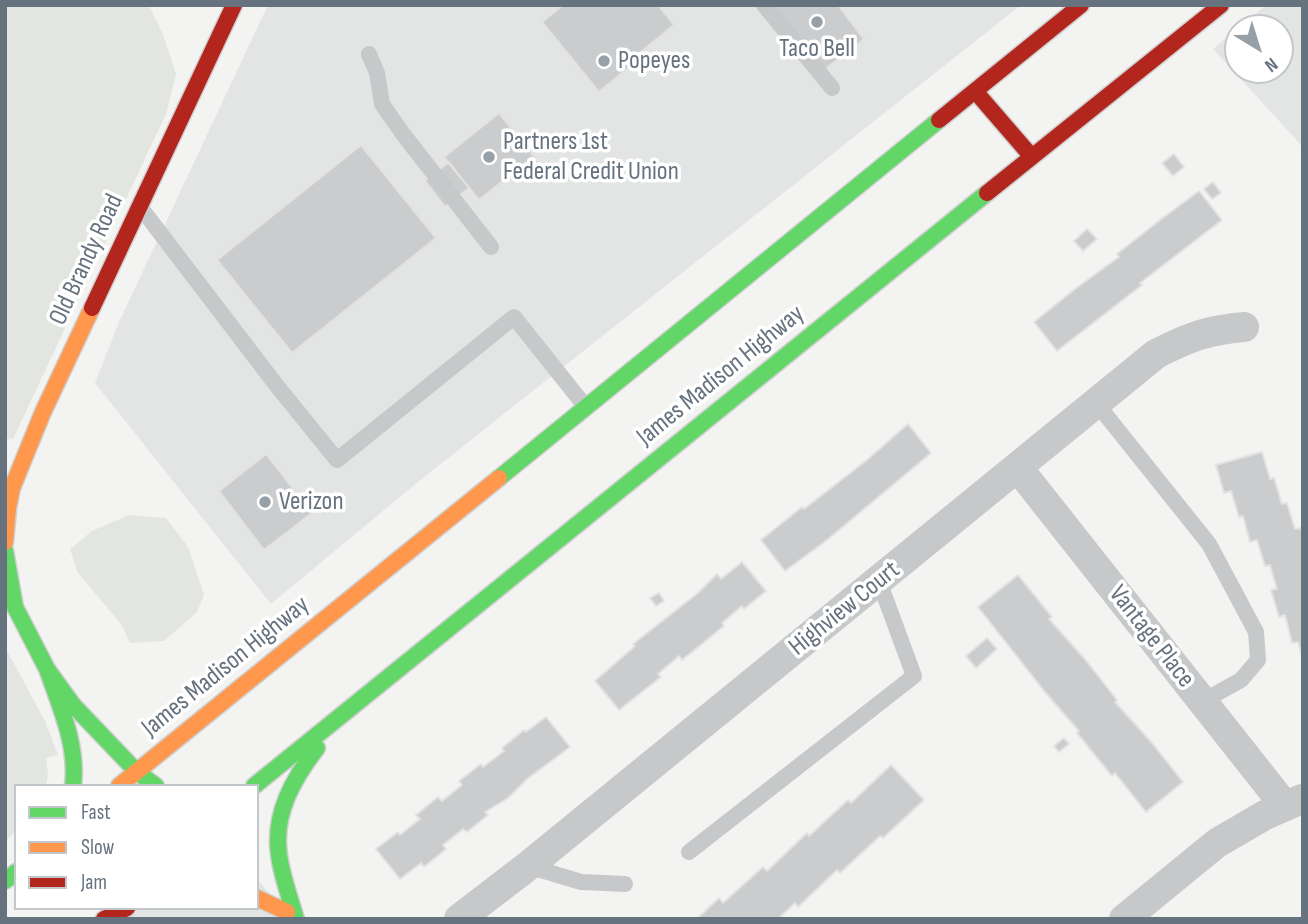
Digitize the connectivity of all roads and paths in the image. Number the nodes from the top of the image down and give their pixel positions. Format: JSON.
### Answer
{"nodes":[{"id":1,"x":764,"y":5,"type":"edge"},
{"id":2,"x":1082,"y":5,"type":"edge"},
{"id":3,"x":1221,"y":5,"type":"edge"},
{"id":4,"x":227,"y":11,"type":"edge"},
{"id":5,"x":369,"y":54,"type":"dead end"},
{"id":6,"x":832,"y":88,"type":"dead end"},
{"id":7,"x":975,"y":91,"type":"junction"},
{"id":8,"x":1032,"y":158,"type":"junction"},
{"id":9,"x":139,"y":206,"type":"junction"},
{"id":10,"x":491,"y":247,"type":"dead end"},
{"id":11,"x":1244,"y":327,"type":"dead end"},
{"id":12,"x":1097,"y":404,"type":"junction"},
{"id":13,"x":585,"y":406,"type":"junction"},
{"id":14,"x":1018,"y":468,"type":"junction"},
{"id":15,"x":5,"y":542,"type":"edge"},
{"id":16,"x":5,"y":551,"type":"edge"},
{"id":17,"x":879,"y":581,"type":"junction"},
{"id":18,"x":47,"y":669,"type":"junction"},
{"id":19,"x":1203,"y":701,"type":"junction"},
{"id":20,"x":345,"y":711,"type":"junction"},
{"id":21,"x":136,"y":771,"type":"junction"},
{"id":22,"x":73,"y":784,"type":"edge"},
{"id":23,"x":121,"y":784,"type":"edge"},
{"id":24,"x":153,"y":784,"type":"edge"},
{"id":25,"x":256,"y":784,"type":"edge"},
{"id":26,"x":1294,"y":802,"type":"edge"},
{"id":27,"x":689,"y":852,"type":"dead end"},
{"id":28,"x":528,"y":866,"type":"junction"},
{"id":29,"x":625,"y":884,"type":"dead end"},
{"id":30,"x":261,"y":892,"type":"edge"},
{"id":31,"x":123,"y":910,"type":"edge"},
{"id":32,"x":292,"y":916,"type":"edge"},
{"id":33,"x":104,"y":919,"type":"edge"},
{"id":34,"x":458,"y":919,"type":"edge"},
{"id":35,"x":1124,"y":919,"type":"edge"}],
"edges":[{"from":1,"to":6,"type":"lane"},
{"from":2,"to":7,"type":"main road","name":"James Madison Highway"},
{"from":3,"to":8,"type":"main road","name":"James Madison Highway"},
{"from":4,"to":9,"type":"main road","name":"Old Brandy Road"},
{"from":5,"to":10,"type":"lane"},
{"from":7,"to":8,"type":"main road"},
{"from":7,"to":13,"type":"main road","name":"James Madison Highway"},
{"from":8,"to":20,"type":"main road","name":"James Madison Highway"},
{"from":9,"to":13,"type":"lane"},
{"from":9,"to":15,"type":"main road","name":"Old Brandy Road"},
{"from":11,"to":12,"type":"street","name":"Highview Court"},
{"from":12,"to":14,"type":"street","name":"Highview Court"},
{"from":12,"to":19,"type":"lane"},
{"from":13,"to":21,"type":"main road","name":"James Madison Highway"},
{"from":14,"to":17,"type":"street","name":"Highview Court"},
{"from":14,"to":19,"type":"street","name":"Vantage Place"},
{"from":16,"to":18,"type":"main road"},
{"from":17,"to":27,"type":"lane"},
{"from":17,"to":28,"type":"street","name":"Highview Court"},
{"from":18,"to":21,"type":"main road"},
{"from":18,"to":22,"type":"main road"},
{"from":19,"to":26,"type":"street","name":"Vantage Place"},
{"from":20,"to":25,"type":"main road","name":"James Madison Highway"},
{"from":20,"to":32,"type":"main road"},
{"from":21,"to":23,"type":"main road","name":"James Madison Highway"},
{"from":21,"to":24,"type":"main road"},
{"from":26,"to":35,"type":"street"},
{"from":28,"to":29,"type":"lane"},
{"from":28,"to":34,"type":"street","name":"Highview Court"},
{"from":30,"to":32,"type":"main road"},
{"from":31,"to":33,"type":"main road"}]}
